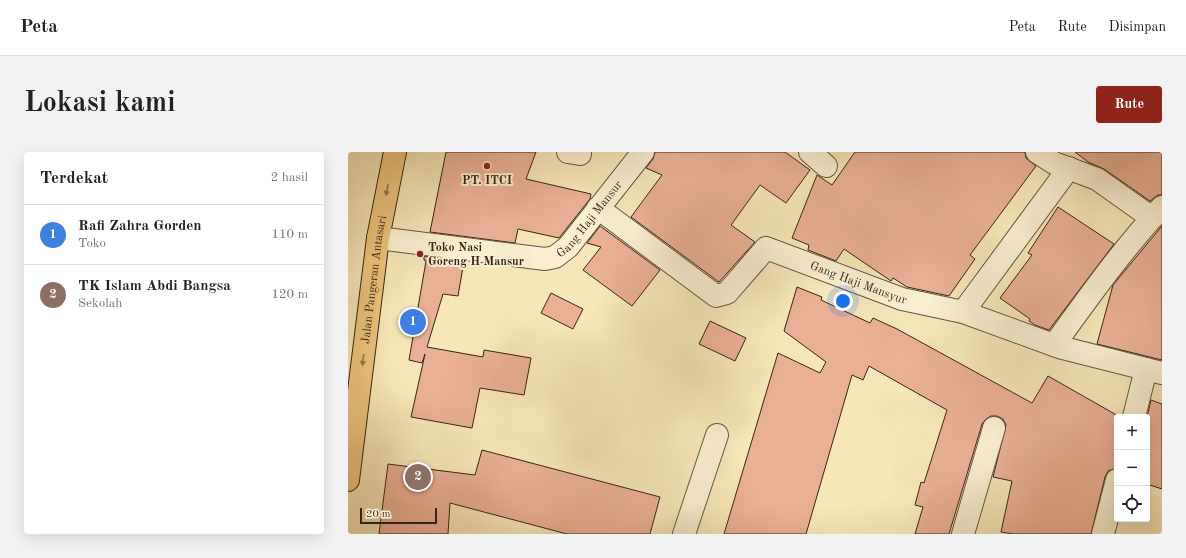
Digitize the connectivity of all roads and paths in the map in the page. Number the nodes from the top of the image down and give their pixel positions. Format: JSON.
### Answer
{"nodes":[{"id":1,"x":395,"y":152,"type":"edge"},
{"id":2,"x":643,"y":152,"type":"edge"},
{"id":3,"x":1037,"y":152,"type":"edge"},
{"id":4,"x":1069,"y":168,"type":"junction"},
{"id":5,"x":598,"y":208,"type":"junction"},
{"id":6,"x":1157,"y":213,"type":"edge"},
{"id":7,"x":378,"y":238,"type":"junction"},
{"id":8,"x":963,"y":312,"type":"junction"},
{"id":9,"x":1054,"y":345,"type":"junction"},
{"id":10,"x":1154,"y":371,"type":"edge"},
{"id":11,"x":1135,"y":414,"type":"edge"},
{"id":12,"x":994,"y":428,"type":"dead end"},
{"id":13,"x":717,"y":435,"type":"dead end"},
{"id":14,"x":348,"y":480,"type":"edge"},
{"id":15,"x":1115,"y":486,"type":"edge"},
{"id":16,"x":684,"y":534,"type":"edge"},
{"id":17,"x":963,"y":534,"type":"edge"},
{"id":18,"x":1103,"y":534,"type":"edge"}],
"edges":[{"from":1,"to":7,"type":"highway","name":"Jalan Pangeran Antasari","one_way":true},
{"from":2,"to":5,"type":"street","name":"Gang Haji Mansur"},
{"from":3,"to":4,"type":"street"},
{"from":4,"to":6,"type":"street"},
{"from":4,"to":8,"type":"street"},
{"from":5,"to":7,"type":"street","name":"Gang Haji Mansur"},
{"from":5,"to":8,"type":"street","name":"Gang Haji Mansyur"},
{"from":6,"to":9,"type":"street"},
{"from":7,"to":14,"type":"highway","name":"Jalan Pangeran Antasari","one_way":true},
{"from":8,"to":9,"type":"street","name":"Gang Haji Mansyur"},
{"from":9,"to":10,"type":"street","name":"Gang Haji Mansyur"},
{"from":10,"to":11,"type":"street"},
{"from":12,"to":17,"type":"street"},
{"from":13,"to":16,"type":"street"},
{"from":15,"to":18,"type":"street"}]}
